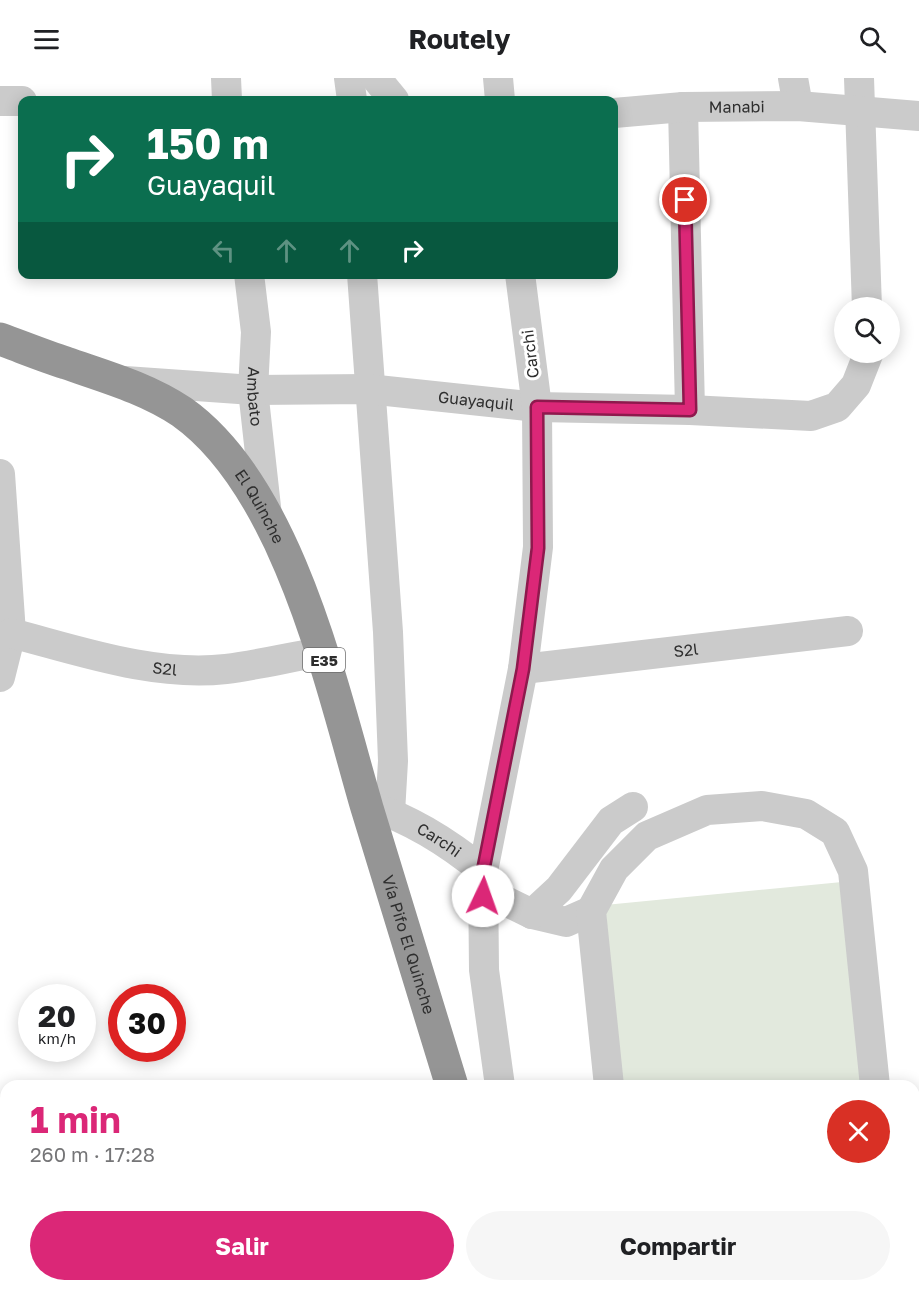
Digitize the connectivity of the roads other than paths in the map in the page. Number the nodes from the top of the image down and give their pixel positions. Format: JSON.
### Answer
{"nodes":[{"id":1,"x":226,"y":78,"type":"edge"},
{"id":2,"x":349,"y":78,"type":"edge"},
{"id":3,"x":376,"y":78,"type":"edge"},
{"id":4,"x":498,"y":78,"type":"edge"},
{"id":5,"x":859,"y":78,"type":"edge"},
{"id":6,"x":795,"y":92,"type":"edge"},
{"id":7,"x":227,"y":96,"type":"edge"},
{"id":8,"x":351,"y":96,"type":"edge"},
{"id":9,"x":391,"y":96,"type":"edge"},
{"id":10,"x":500,"y":96,"type":"edge"},
{"id":11,"x":0,"y":101,"type":"edge"},
{"id":12,"x":18,"y":101,"type":"edge"},
{"id":13,"x":683,"y":107,"type":"junction"},
{"id":14,"x":860,"y":112,"type":"junction"},
{"id":15,"x":618,"y":113,"type":"edge"},
{"id":16,"x":919,"y":116,"type":"edge"},
{"id":17,"x":250,"y":279,"type":"edge"},
{"id":18,"x":362,"y":279,"type":"edge"},
{"id":19,"x":521,"y":279,"type":"edge"},
{"id":20,"x":867,"y":297,"type":"edge"},
{"id":21,"x":0,"y":339,"type":"edge"},
{"id":22,"x":865,"y":363,"type":"edge"},
{"id":23,"x":122,"y":380,"type":"junction"},
{"id":24,"x":368,"y":389,"type":"junction"},
{"id":25,"x":253,"y":390,"type":"junction"},
{"id":26,"x":537,"y":407,"type":"junction"},
{"id":27,"x":690,"y":410,"type":"junction"},
{"id":28,"x":0,"y":474,"type":"edge"},
{"id":29,"x":268,"y":519,"type":"junction"},
{"id":30,"x":849,"y":631,"type":"dead end"},
{"id":31,"x":11,"y":633,"type":"junction"},
{"id":32,"x":321,"y":652,"type":"junction"},
{"id":33,"x":523,"y":669,"type":"junction"},
{"id":34,"x":0,"y":676,"type":"edge"},
{"id":35,"x":633,"y":807,"type":"dead end"},
{"id":36,"x":378,"y":809,"type":"junction"},
{"id":37,"x":483,"y":880,"type":"junction"},
{"id":38,"x":591,"y":912,"type":"junction"},
{"id":39,"x":532,"y":914,"type":"junction"},
{"id":40,"x":450,"y":1080,"type":"edge"},
{"id":41,"x":499,"y":1080,"type":"edge"},
{"id":42,"x":608,"y":1080,"type":"edge"},
{"id":43,"x":874,"y":1080,"type":"edge"}],
"edges":[{"from":1,"to":7,"type":"street"},
{"from":2,"to":8,"type":"street"},
{"from":3,"to":9,"type":"street"},
{"from":4,"to":10,"type":"street"},
{"from":5,"to":14,"type":"street"},
{"from":6,"to":13,"type":"street","name":"Manabi"},
{"from":6,"to":14,"type":"street","name":"Manabi"},
{"from":11,"to":12,"type":"street"},
{"from":13,"to":15,"type":"street","name":"Manabi"},
{"from":13,"to":27,"type":"street"},
{"from":14,"to":16,"type":"street","name":"Manabi"},
{"from":14,"to":20,"type":"street"},
{"from":17,"to":25,"type":"street","name":"Ambato"},
{"from":18,"to":24,"type":"street"},
{"from":19,"to":26,"type":"street","name":"Carchi"},
{"from":21,"to":23,"type":"highway","name":"El Quinche","number":"E35"},
{"from":22,"to":27,"type":"street","name":"Guayaquil"},
{"from":23,"to":25,"type":"street","name":"Guayaquil"},
{"from":23,"to":29,"type":"highway","name":"El Quinche","number":"E35"},
{"from":24,"to":25,"type":"street","name":"Guayaquil"},
{"from":24,"to":26,"type":"street","name":"Guayaquil"},
{"from":24,"to":36,"type":"street"},
{"from":25,"to":29,"type":"street","name":"Ambato"},
{"from":26,"to":27,"type":"street","name":"Guayaquil"},
{"from":26,"to":33,"type":"street","name":"Carchi"},
{"from":28,"to":31,"type":"street"},
{"from":29,"to":32,"type":"highway","name":"El Quinche","number":"E35"},
{"from":30,"to":33,"type":"street","name":"S2l"},
{"from":31,"to":32,"type":"street","name":"S2l"},
{"from":31,"to":34,"type":"street"},
{"from":32,"to":36,"type":"highway","name":"El Quinche","number":"E35"},
{"from":33,"to":37,"type":"street","name":"Carchi"},
{"from":35,"to":39,"type":"street"},
{"from":36,"to":37,"type":"street","name":"Carchi"},
{"from":36,"to":40,"type":"highway","name":"Vía Pifo El Quinche","number":"E35"},
{"from":37,"to":39,"type":"street"},
{"from":37,"to":41,"type":"street"},
{"from":38,"to":39,"type":"street"},
{"from":38,"to":42,"type":"street"},
{"from":38,"to":43,"type":"street"}]}
